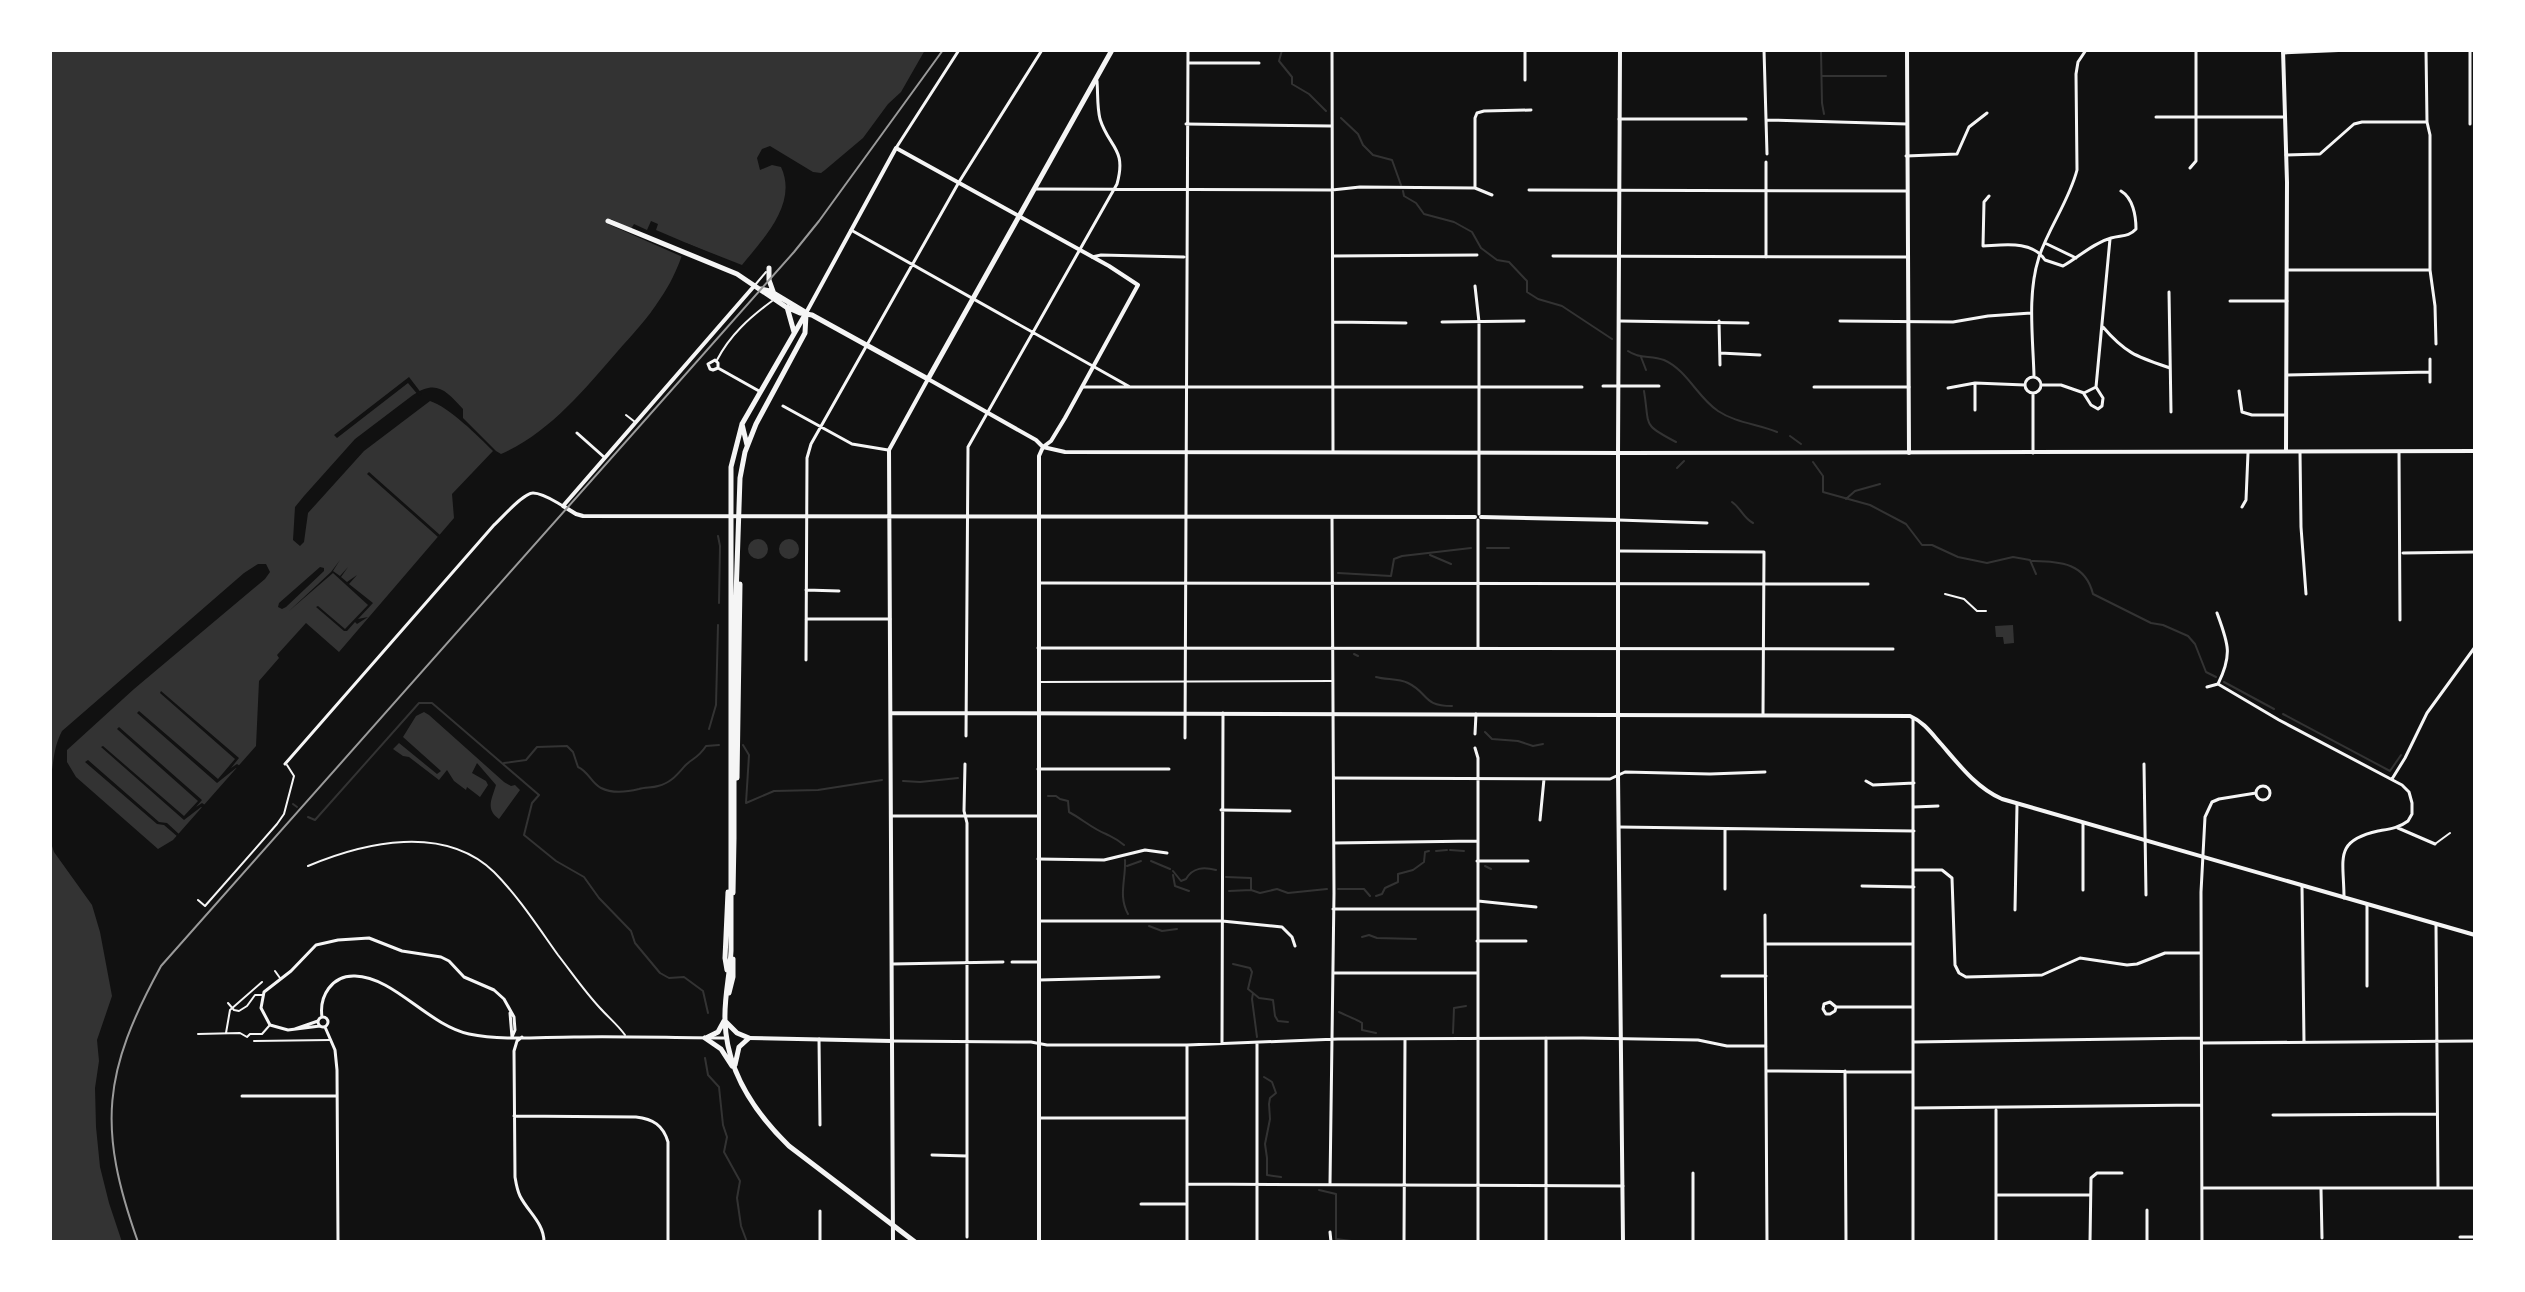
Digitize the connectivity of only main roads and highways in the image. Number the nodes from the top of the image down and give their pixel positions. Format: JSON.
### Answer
{"nodes":[{"id":1,"x":1112,"y":50,"type":"edge"},
{"id":2,"x":608,"y":221,"type":"dead end"},
{"id":3,"x":769,"y":268,"type":"road end"},
{"id":4,"x":774,"y":297,"type":"junction"},
{"id":5,"x":786,"y":307,"type":"junction"},
{"id":6,"x":806,"y":313,"type":"junction"},
{"id":7,"x":795,"y":333,"type":"junction"},
{"id":8,"x":742,"y":424,"type":"junction"},
{"id":9,"x":747,"y":446,"type":"junction"},
{"id":10,"x":726,"y":1008,"type":"junction"},
{"id":11,"x":725,"y":1020,"type":"junction"},
{"id":12,"x":735,"y":1070,"type":"junction"},
{"id":13,"x":915,"y":1242,"type":"edge"}],
"edges":[{"from":1,"to":6,"type":"main road"},
{"from":2,"to":4,"type":"main road"},
{"from":3,"to":4,"type":"main road"},
{"from":4,"to":5,"type":"main road"},
{"from":4,"to":6,"type":"main road"},
{"from":5,"to":6,"type":"main road"},
{"from":5,"to":7,"type":"main road"},
{"from":6,"to":7,"type":"main road"},
{"from":6,"to":9,"type":"main road"},
{"from":7,"to":8,"type":"main road"},
{"from":8,"to":9,"type":"main road"},
{"from":8,"to":10,"type":"main road"},
{"from":9,"to":10,"type":"main road"},
{"from":10,"to":11,"type":"main road"},
{"from":11,"to":12,"type":"main road"},
{"from":11,"to":12,"type":"main road"},
{"from":11,"to":12,"type":"main road"},
{"from":12,"to":13,"type":"main road"}]}
